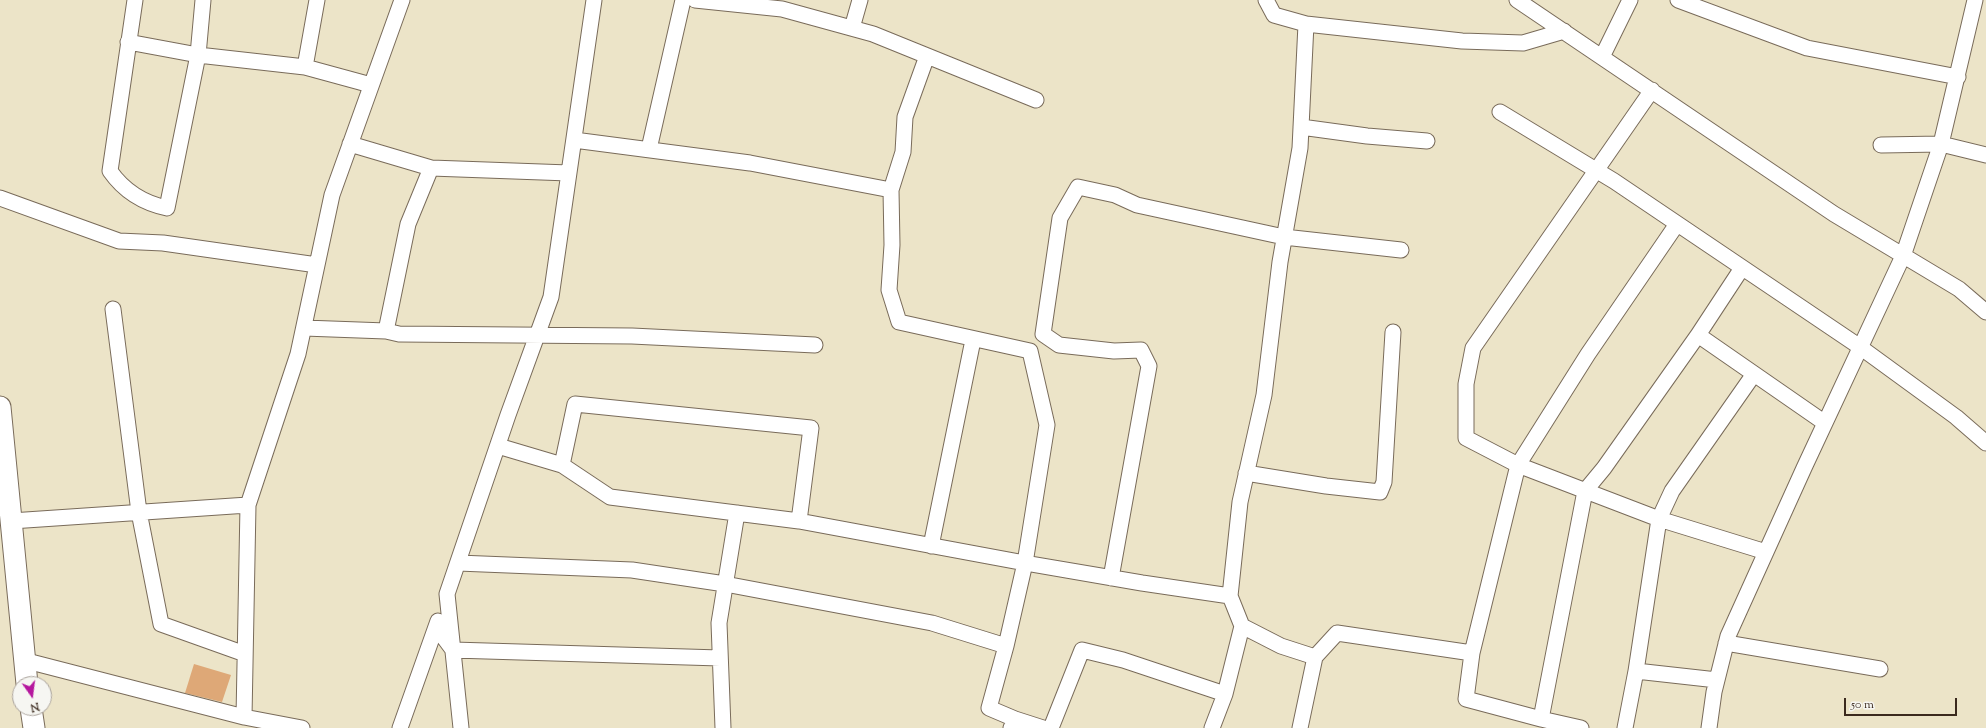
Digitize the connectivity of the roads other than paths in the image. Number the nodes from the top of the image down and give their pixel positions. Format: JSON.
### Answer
{"nodes":[{"id":1,"x":135,"y":0,"type":"edge"},
{"id":2,"x":203,"y":0,"type":"edge"},
{"id":3,"x":317,"y":0,"type":"edge"},
{"id":4,"x":402,"y":0,"type":"edge"},
{"id":5,"x":594,"y":0,"type":"edge"},
{"id":6,"x":683,"y":0,"type":"edge"},
{"id":7,"x":696,"y":0,"type":"edge"},
{"id":8,"x":860,"y":0,"type":"edge"},
{"id":9,"x":1266,"y":0,"type":"edge"},
{"id":10,"x":1517,"y":0,"type":"edge"},
{"id":11,"x":1630,"y":0,"type":"edge"},
{"id":12,"x":1678,"y":0,"type":"edge"},
{"id":13,"x":1975,"y":0,"type":"edge"},
{"id":14,"x":1306,"y":24,"type":"junction"},
{"id":15,"x":852,"y":28,"type":"junction"},
{"id":16,"x":1564,"y":31,"type":"junction"},
{"id":17,"x":128,"y":42,"type":"junction"},
{"id":18,"x":198,"y":55,"type":"junction"},
{"id":19,"x":927,"y":56,"type":"junction"},
{"id":20,"x":1602,"y":57,"type":"junction"},
{"id":21,"x":305,"y":67,"type":"junction"},
{"id":22,"x":1958,"y":77,"type":"junction"},
{"id":23,"x":371,"y":85,"type":"junction"},
{"id":24,"x":1652,"y":90,"type":"junction"},
{"id":25,"x":1036,"y":100,"type":"dead end"},
{"id":26,"x":1500,"y":112,"type":"dead end"},
{"id":27,"x":1301,"y":127,"type":"junction"},
{"id":28,"x":574,"y":140,"type":"junction"},
{"id":29,"x":1427,"y":141,"type":"dead end"},
{"id":30,"x":350,"y":144,"type":"junction"},
{"id":31,"x":1941,"y":144,"type":"junction"},
{"id":32,"x":1881,"y":145,"type":"dead end"},
{"id":33,"x":649,"y":149,"type":"junction"},
{"id":34,"x":1986,"y":155,"type":"edge"},
{"id":35,"x":430,"y":168,"type":"junction"},
{"id":36,"x":1597,"y":170,"type":"junction"},
{"id":37,"x":569,"y":173,"type":"junction"},
{"id":38,"x":891,"y":190,"type":"junction"},
{"id":39,"x":0,"y":198,"type":"edge"},
{"id":40,"x":1677,"y":224,"type":"junction"},
{"id":41,"x":1284,"y":237,"type":"junction"},
{"id":42,"x":1401,"y":250,"type":"dead end"},
{"id":43,"x":1903,"y":256,"type":"junction"},
{"id":44,"x":317,"y":265,"type":"junction"},
{"id":45,"x":1742,"y":268,"type":"junction"},
{"id":46,"x":113,"y":309,"type":"dead end"},
{"id":47,"x":1986,"y":312,"type":"edge"},
{"id":48,"x":304,"y":328,"type":"junction"},
{"id":49,"x":386,"y":331,"type":"junction"},
{"id":50,"x":1393,"y":332,"type":"dead end"},
{"id":51,"x":1698,"y":335,"type":"junction"},
{"id":52,"x":536,"y":336,"type":"junction"},
{"id":53,"x":973,"y":340,"type":"junction"},
{"id":54,"x":816,"y":346,"type":"dead end"},
{"id":55,"x":1860,"y":347,"type":"junction"},
{"id":56,"x":1754,"y":374,"type":"junction"},
{"id":57,"x":0,"y":407,"type":"edge"},
{"id":58,"x":1825,"y":423,"type":"junction"},
{"id":59,"x":1986,"y":443,"type":"edge"},
{"id":60,"x":498,"y":446,"type":"junction"},
{"id":61,"x":562,"y":465,"type":"junction"},
{"id":62,"x":1518,"y":465,"type":"junction"},
{"id":63,"x":1246,"y":473,"type":"junction"},
{"id":64,"x":1585,"y":490,"type":"junction"},
{"id":65,"x":248,"y":506,"type":"junction"},
{"id":66,"x":140,"y":512,"type":"junction"},
{"id":67,"x":738,"y":513,"type":"junction"},
{"id":68,"x":1659,"y":519,"type":"junction"},
{"id":69,"x":11,"y":521,"type":"junction"},
{"id":70,"x":799,"y":521,"type":"junction"},
{"id":71,"x":931,"y":546,"type":"junction"},
{"id":72,"x":1766,"y":552,"type":"junction"},
{"id":73,"x":458,"y":563,"type":"junction"},
{"id":74,"x":1025,"y":563,"type":"junction"},
{"id":75,"x":1111,"y":578,"type":"junction"},
{"id":76,"x":725,"y":584,"type":"junction"},
{"id":77,"x":447,"y":594,"type":"junction"},
{"id":78,"x":1230,"y":596,"type":"junction"},
{"id":79,"x":1242,"y":626,"type":"junction"},
{"id":80,"x":436,"y":627,"type":"junction"},
{"id":81,"x":1726,"y":643,"type":"junction"},
{"id":82,"x":1006,"y":646,"type":"junction"},
{"id":83,"x":453,"y":650,"type":"junction"},
{"id":84,"x":245,"y":654,"type":"junction"},
{"id":85,"x":1472,"y":654,"type":"junction"},
{"id":86,"x":1315,"y":657,"type":"junction"},
{"id":87,"x":720,"y":658,"type":"junction"},
{"id":88,"x":23,"y":660,"type":"junction"},
{"id":89,"x":1880,"y":669,"type":"dead end"},
{"id":90,"x":1636,"y":671,"type":"junction"},
{"id":91,"x":26,"y":676,"type":"edge"},
{"id":92,"x":1717,"y":680,"type":"junction"},
{"id":93,"x":1225,"y":694,"type":"junction"},
{"id":94,"x":32,"y":716,"type":"edge"},
{"id":95,"x":244,"y":717,"type":"junction"},
{"id":96,"x":1541,"y":719,"type":"junction"},
{"id":97,"x":1013,"y":723,"type":"edge"},
{"id":98,"x":1714,"y":727,"type":"edge"},
{"id":99,"x":34,"y":728,"type":"edge"},
{"id":100,"x":302,"y":728,"type":"edge"},
{"id":101,"x":400,"y":728,"type":"edge"},
{"id":102,"x":461,"y":728,"type":"edge"},
{"id":103,"x":723,"y":728,"type":"edge"},
{"id":104,"x":1043,"y":728,"type":"edge"},
{"id":105,"x":1051,"y":728,"type":"edge"},
{"id":106,"x":1212,"y":728,"type":"edge"},
{"id":107,"x":1300,"y":728,"type":"edge"},
{"id":108,"x":1581,"y":728,"type":"edge"},
{"id":109,"x":1625,"y":728,"type":"edge"}],
"edges":[{"from":1,"to":17,"type":"street"},
{"from":2,"to":18,"type":"street"},
{"from":3,"to":21,"type":"street"},
{"from":4,"to":23,"type":"street"},
{"from":5,"to":28,"type":"street"},
{"from":6,"to":33,"type":"street"},
{"from":7,"to":15,"type":"street"},
{"from":8,"to":15,"type":"street"},
{"from":9,"to":14,"type":"street"},
{"from":10,"to":16,"type":"street"},
{"from":11,"to":20,"type":"street"},
{"from":12,"to":22,"type":"street"},
{"from":13,"to":22,"type":"street"},
{"from":14,"to":16,"type":"street"},
{"from":14,"to":27,"type":"street"},
{"from":15,"to":19,"type":"street"},
{"from":16,"to":20,"type":"street"},
{"from":17,"to":18,"type":"street"},
{"from":17,"to":18,"type":"street"},
{"from":18,"to":21,"type":"street"},
{"from":19,"to":25,"type":"street"},
{"from":19,"to":38,"type":"street"},
{"from":20,"to":24,"type":"street"},
{"from":21,"to":23,"type":"street"},
{"from":22,"to":31,"type":"street"},
{"from":23,"to":30,"type":"street"},
{"from":24,"to":36,"type":"street"},
{"from":24,"to":43,"type":"street"},
{"from":26,"to":36,"type":"street"},
{"from":27,"to":29,"type":"street"},
{"from":27,"to":41,"type":"street"},
{"from":28,"to":33,"type":"street"},
{"from":28,"to":37,"type":"street"},
{"from":30,"to":35,"type":"street"},
{"from":30,"to":44,"type":"street"},
{"from":31,"to":32,"type":"street"},
{"from":31,"to":34,"type":"street"},
{"from":31,"to":43,"type":"street"},
{"from":33,"to":38,"type":"street"},
{"from":35,"to":37,"type":"street"},
{"from":35,"to":49,"type":"street"},
{"from":36,"to":40,"type":"street"},
{"from":36,"to":62,"type":"street"},
{"from":37,"to":52,"type":"street"},
{"from":38,"to":53,"type":"street"},
{"from":39,"to":44,"type":"street"},
{"from":40,"to":45,"type":"street"},
{"from":40,"to":62,"type":"street"},
{"from":41,"to":42,"type":"street"},
{"from":41,"to":63,"type":"street"},
{"from":41,"to":75,"type":"street"},
{"from":43,"to":47,"type":"street"},
{"from":43,"to":55,"type":"street"},
{"from":44,"to":48,"type":"street"},
{"from":45,"to":51,"type":"street"},
{"from":45,"to":55,"type":"street"},
{"from":46,"to":66,"type":"street"},
{"from":48,"to":49,"type":"street"},
{"from":48,"to":65,"type":"street"},
{"from":49,"to":52,"type":"street"},
{"from":50,"to":63,"type":"street"},
{"from":51,"to":56,"type":"street"},
{"from":51,"to":64,"type":"street"},
{"from":52,"to":54,"type":"street"},
{"from":52,"to":60,"type":"street"},
{"from":53,"to":71,"type":"street"},
{"from":53,"to":74,"type":"street"},
{"from":55,"to":58,"type":"street"},
{"from":55,"to":59,"type":"street"},
{"from":56,"to":58,"type":"street"},
{"from":56,"to":68,"type":"street"},
{"from":57,"to":69,"type":"street"},
{"from":58,"to":72,"type":"street"},
{"from":60,"to":61,"type":"street"},
{"from":60,"to":73,"type":"street"},
{"from":61,"to":67,"type":"street"},
{"from":61,"to":70,"type":"street"},
{"from":62,"to":64,"type":"street"},
{"from":62,"to":85,"type":"street"},
{"from":63,"to":78,"type":"street"},
{"from":64,"to":68,"type":"street"},
{"from":64,"to":96,"type":"street"},
{"from":65,"to":66,"type":"street"},
{"from":65,"to":84,"type":"street"},
{"from":66,"to":69,"type":"street"},
{"from":66,"to":84,"type":"street"},
{"from":67,"to":70,"type":"street"},
{"from":67,"to":76,"type":"street"},
{"from":68,"to":72,"type":"street"},
{"from":68,"to":90,"type":"street"},
{"from":69,"to":88,"type":"street"},
{"from":70,"to":71,"type":"street"},
{"from":71,"to":74,"type":"street"},
{"from":72,"to":81,"type":"street"},
{"from":73,"to":76,"type":"street"},
{"from":73,"to":77,"type":"street"},
{"from":74,"to":75,"type":"street"},
{"from":74,"to":82,"type":"street"},
{"from":75,"to":78,"type":"street"},
{"from":76,"to":82,"type":"street"},
{"from":76,"to":87,"type":"street"},
{"from":77,"to":80,"type":"street"},
{"from":77,"to":83,"type":"street"},
{"from":78,"to":79,"type":"street"},
{"from":79,"to":86,"type":"street"},
{"from":79,"to":93,"type":"street"},
{"from":80,"to":83,"type":"street"},
{"from":80,"to":101,"type":"street"},
{"from":81,"to":89,"type":"street"},
{"from":81,"to":92,"type":"street"},
{"from":82,"to":97,"type":"street"},
{"from":83,"to":87,"type":"street"},
{"from":83,"to":102,"type":"street"},
{"from":84,"to":95,"type":"street"},
{"from":85,"to":86,"type":"street"},
{"from":85,"to":96,"type":"street"},
{"from":86,"to":107,"type":"street"},
{"from":87,"to":103,"type":"street"},
{"from":88,"to":91,"type":"street"},
{"from":88,"to":95,"type":"street"},
{"from":90,"to":92,"type":"street"},
{"from":90,"to":109,"type":"street"},
{"from":92,"to":98,"type":"street"},
{"from":93,"to":105,"type":"street"},
{"from":93,"to":106,"type":"street"},
{"from":94,"to":99,"type":"street"},
{"from":95,"to":100,"type":"street"},
{"from":96,"to":108,"type":"street"},
{"from":97,"to":104,"type":"street"}]}
